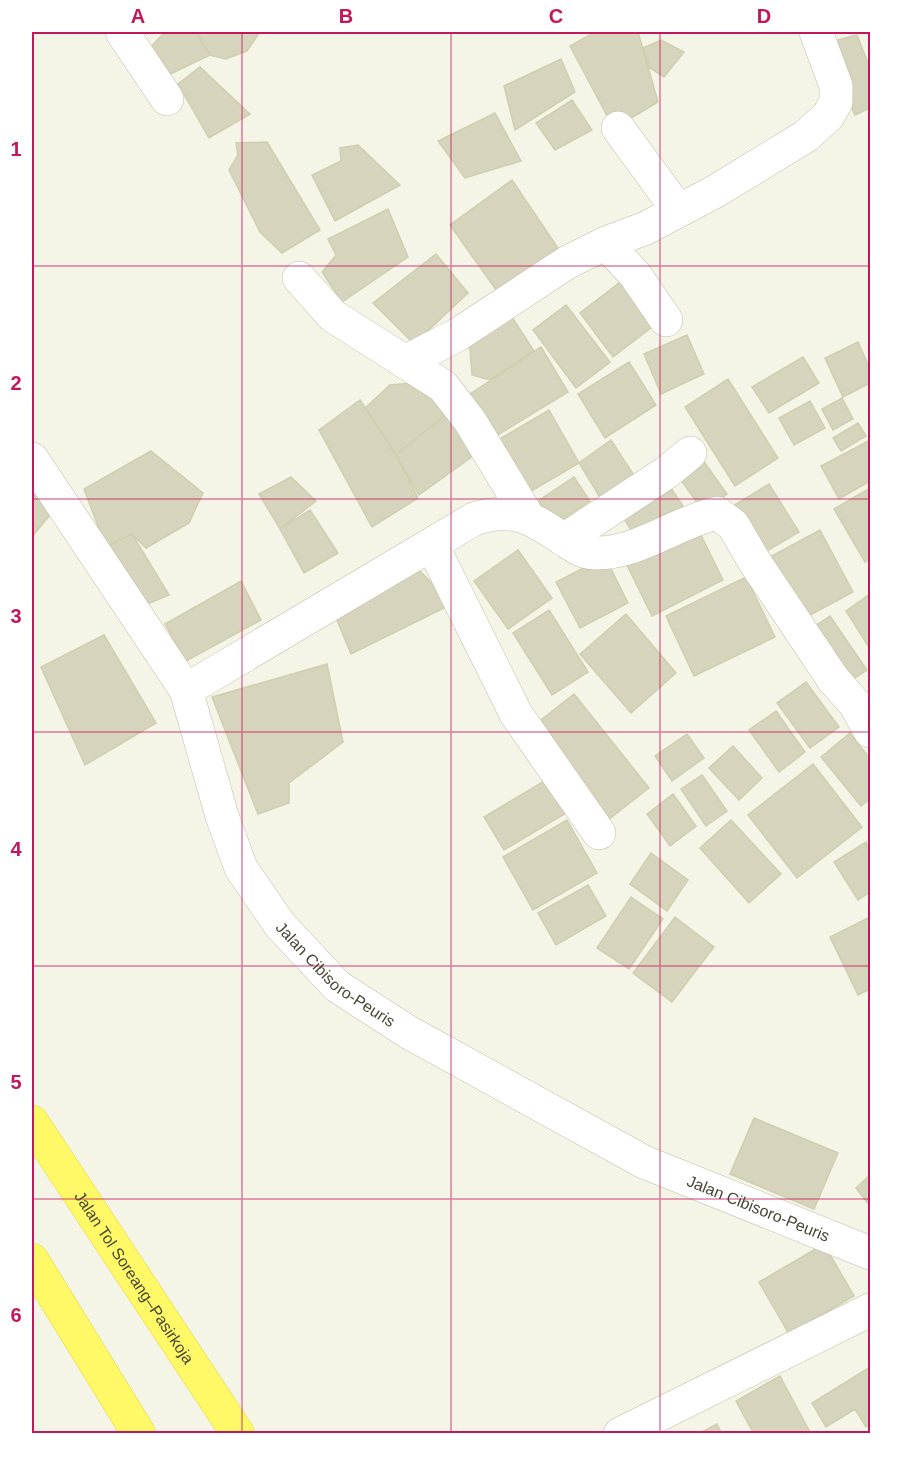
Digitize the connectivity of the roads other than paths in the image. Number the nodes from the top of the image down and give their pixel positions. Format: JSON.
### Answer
{"nodes":[{"id":1,"x":816,"y":32,"type":"edge"},
{"id":2,"x":133,"y":35,"type":"edge"},
{"id":3,"x":167,"y":99,"type":"dead end"},
{"id":4,"x":618,"y":128,"type":"dead end"},
{"id":5,"x":678,"y":210,"type":"junction"},
{"id":6,"x":606,"y":243,"type":"junction"},
{"id":7,"x":299,"y":278,"type":"dead end"},
{"id":8,"x":666,"y":320,"type":"dead end"},
{"id":9,"x":405,"y":362,"type":"junction"},
{"id":10,"x":690,"y":453,"type":"dead end"},
{"id":11,"x":32,"y":459,"type":"edge"},
{"id":12,"x":528,"y":517,"type":"junction"},
{"id":13,"x":564,"y":540,"type":"junction"},
{"id":14,"x":432,"y":545,"type":"junction"},
{"id":15,"x":186,"y":690,"type":"junction"},
{"id":16,"x":865,"y":709,"type":"edge"},
{"id":17,"x":600,"y":833,"type":"dead end"},
{"id":18,"x":32,"y":1122,"type":"edge"},
{"id":19,"x":870,"y":1253,"type":"edge"},
{"id":20,"x":32,"y":1260,"type":"edge"},
{"id":21,"x":870,"y":1310,"type":"edge"},
{"id":22,"x":139,"y":1434,"type":"edge"},
{"id":23,"x":238,"y":1434,"type":"edge"},
{"id":24,"x":620,"y":1434,"type":"edge"}],
"edges":[{"from":1,"to":5,"type":"street"},
{"from":2,"to":3,"type":"street"},
{"from":4,"to":5,"type":"street"},
{"from":5,"to":6,"type":"street"},
{"from":6,"to":8,"type":"street"},
{"from":6,"to":9,"type":"street"},
{"from":7,"to":9,"type":"street"},
{"from":9,"to":12,"type":"street"},
{"from":10,"to":13,"type":"street"},
{"from":11,"to":15,"type":"street","name":"Jalan Cibisoro-Peuris"},
{"from":12,"to":13,"type":"street"},
{"from":12,"to":14,"type":"street"},
{"from":13,"to":16,"type":"street"},
{"from":14,"to":15,"type":"street"},
{"from":14,"to":17,"type":"street"},
{"from":15,"to":19,"type":"street","name":"Jalan Cibisoro-Peuris"},
{"from":18,"to":23,"type":"highway","name":"Jalan Tol Soreang–Pasirkoja"},
{"from":20,"to":22,"type":"highway"},
{"from":21,"to":24,"type":"street"}]}
